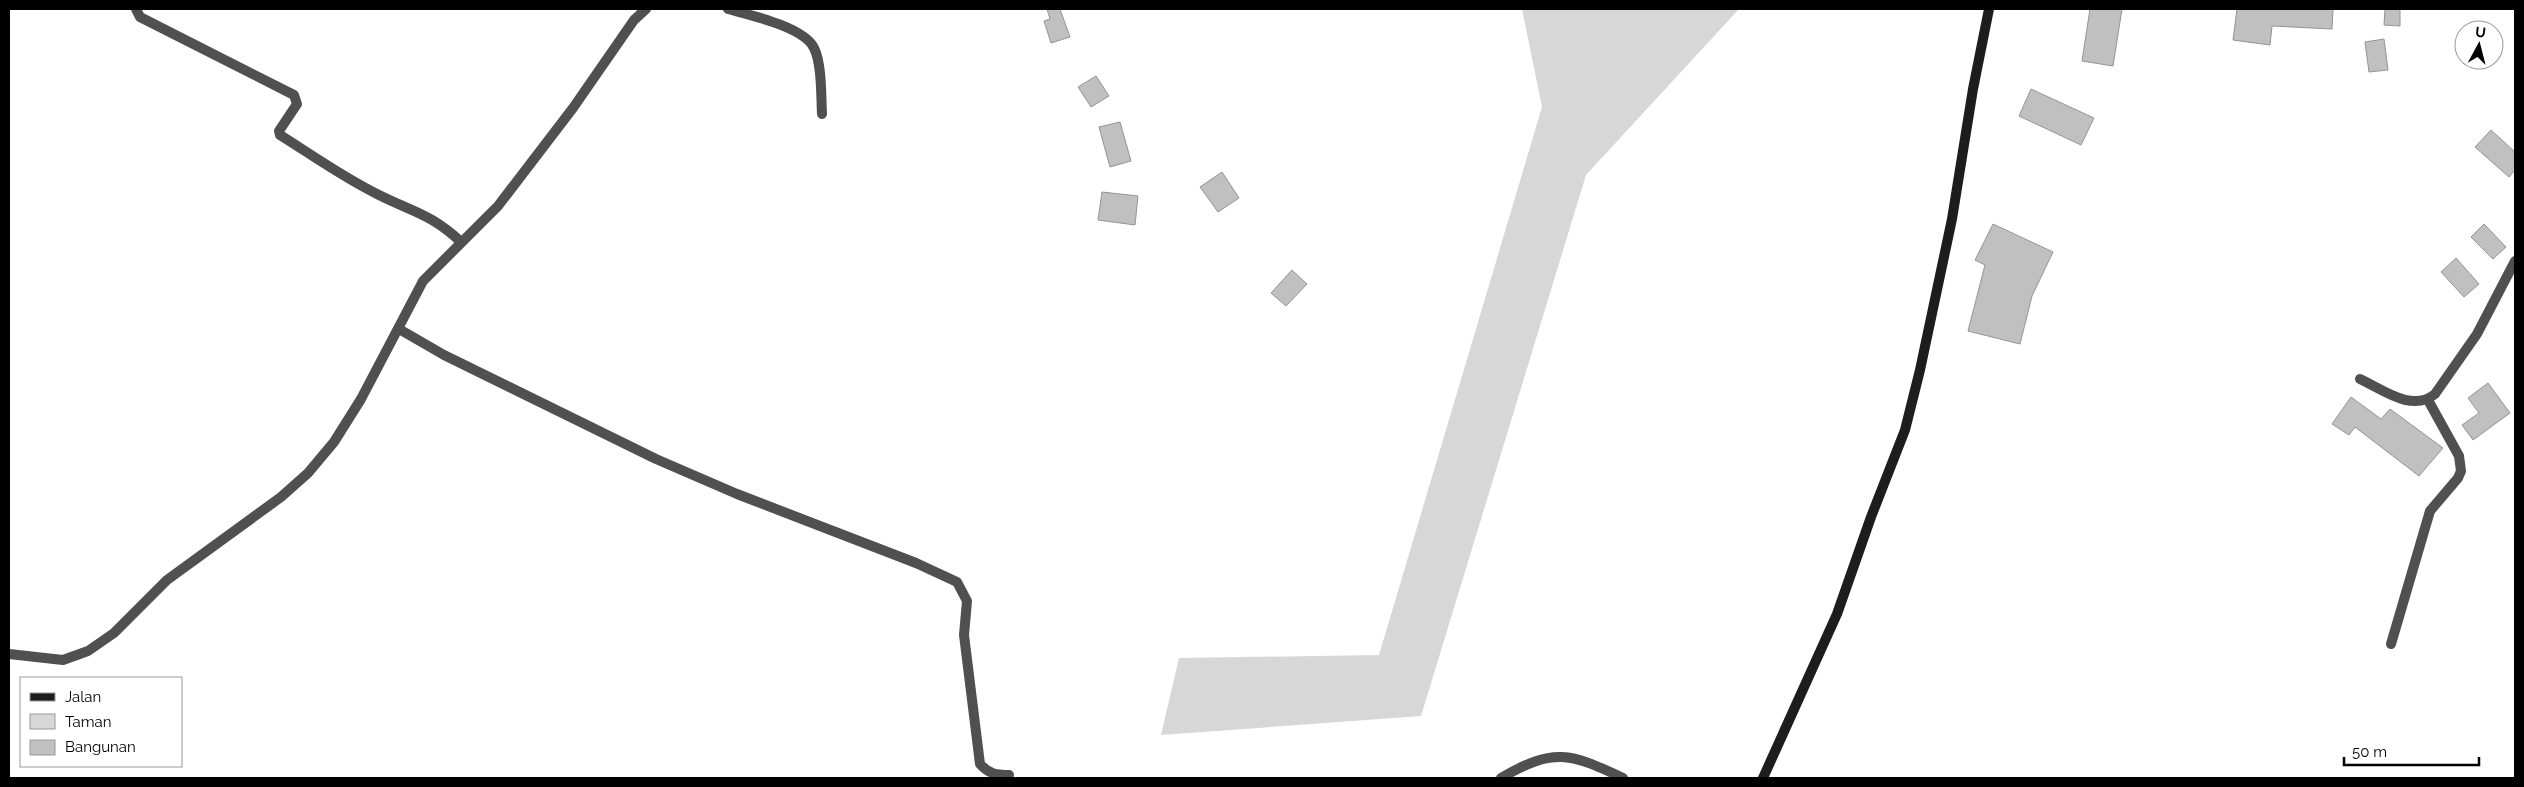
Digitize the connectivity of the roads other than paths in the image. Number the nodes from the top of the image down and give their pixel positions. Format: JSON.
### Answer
{"nodes":[{"id":1,"x":136,"y":9,"type":"edge"},
{"id":2,"x":646,"y":9,"type":"edge"},
{"id":3,"x":728,"y":9,"type":"edge"},
{"id":4,"x":1989,"y":9,"type":"edge"},
{"id":5,"x":822,"y":114,"type":"dead end"},
{"id":6,"x":461,"y":242,"type":"junction"},
{"id":7,"x":2515,"y":261,"type":"edge"},
{"id":8,"x":399,"y":329,"type":"junction"},
{"id":9,"x":2360,"y":379,"type":"dead end"},
{"id":10,"x":2428,"y":400,"type":"junction"},
{"id":11,"x":2391,"y":644,"type":"dead end"},
{"id":12,"x":9,"y":654,"type":"edge"},
{"id":13,"x":1009,"y":775,"type":"dead end"},
{"id":14,"x":1501,"y":778,"type":"edge"},
{"id":15,"x":1623,"y":778,"type":"edge"},
{"id":16,"x":1764,"y":778,"type":"edge"}],
"edges":[{"from":1,"to":6,"type":"street"},
{"from":2,"to":6,"type":"street"},
{"from":3,"to":5,"type":"street"},
{"from":4,"to":16,"type":"street"},
{"from":6,"to":8,"type":"street"},
{"from":7,"to":10,"type":"street"},
{"from":8,"to":12,"type":"street"},
{"from":8,"to":13,"type":"street"},
{"from":9,"to":10,"type":"street"},
{"from":10,"to":11,"type":"street"},
{"from":14,"to":15,"type":"street"}]}
